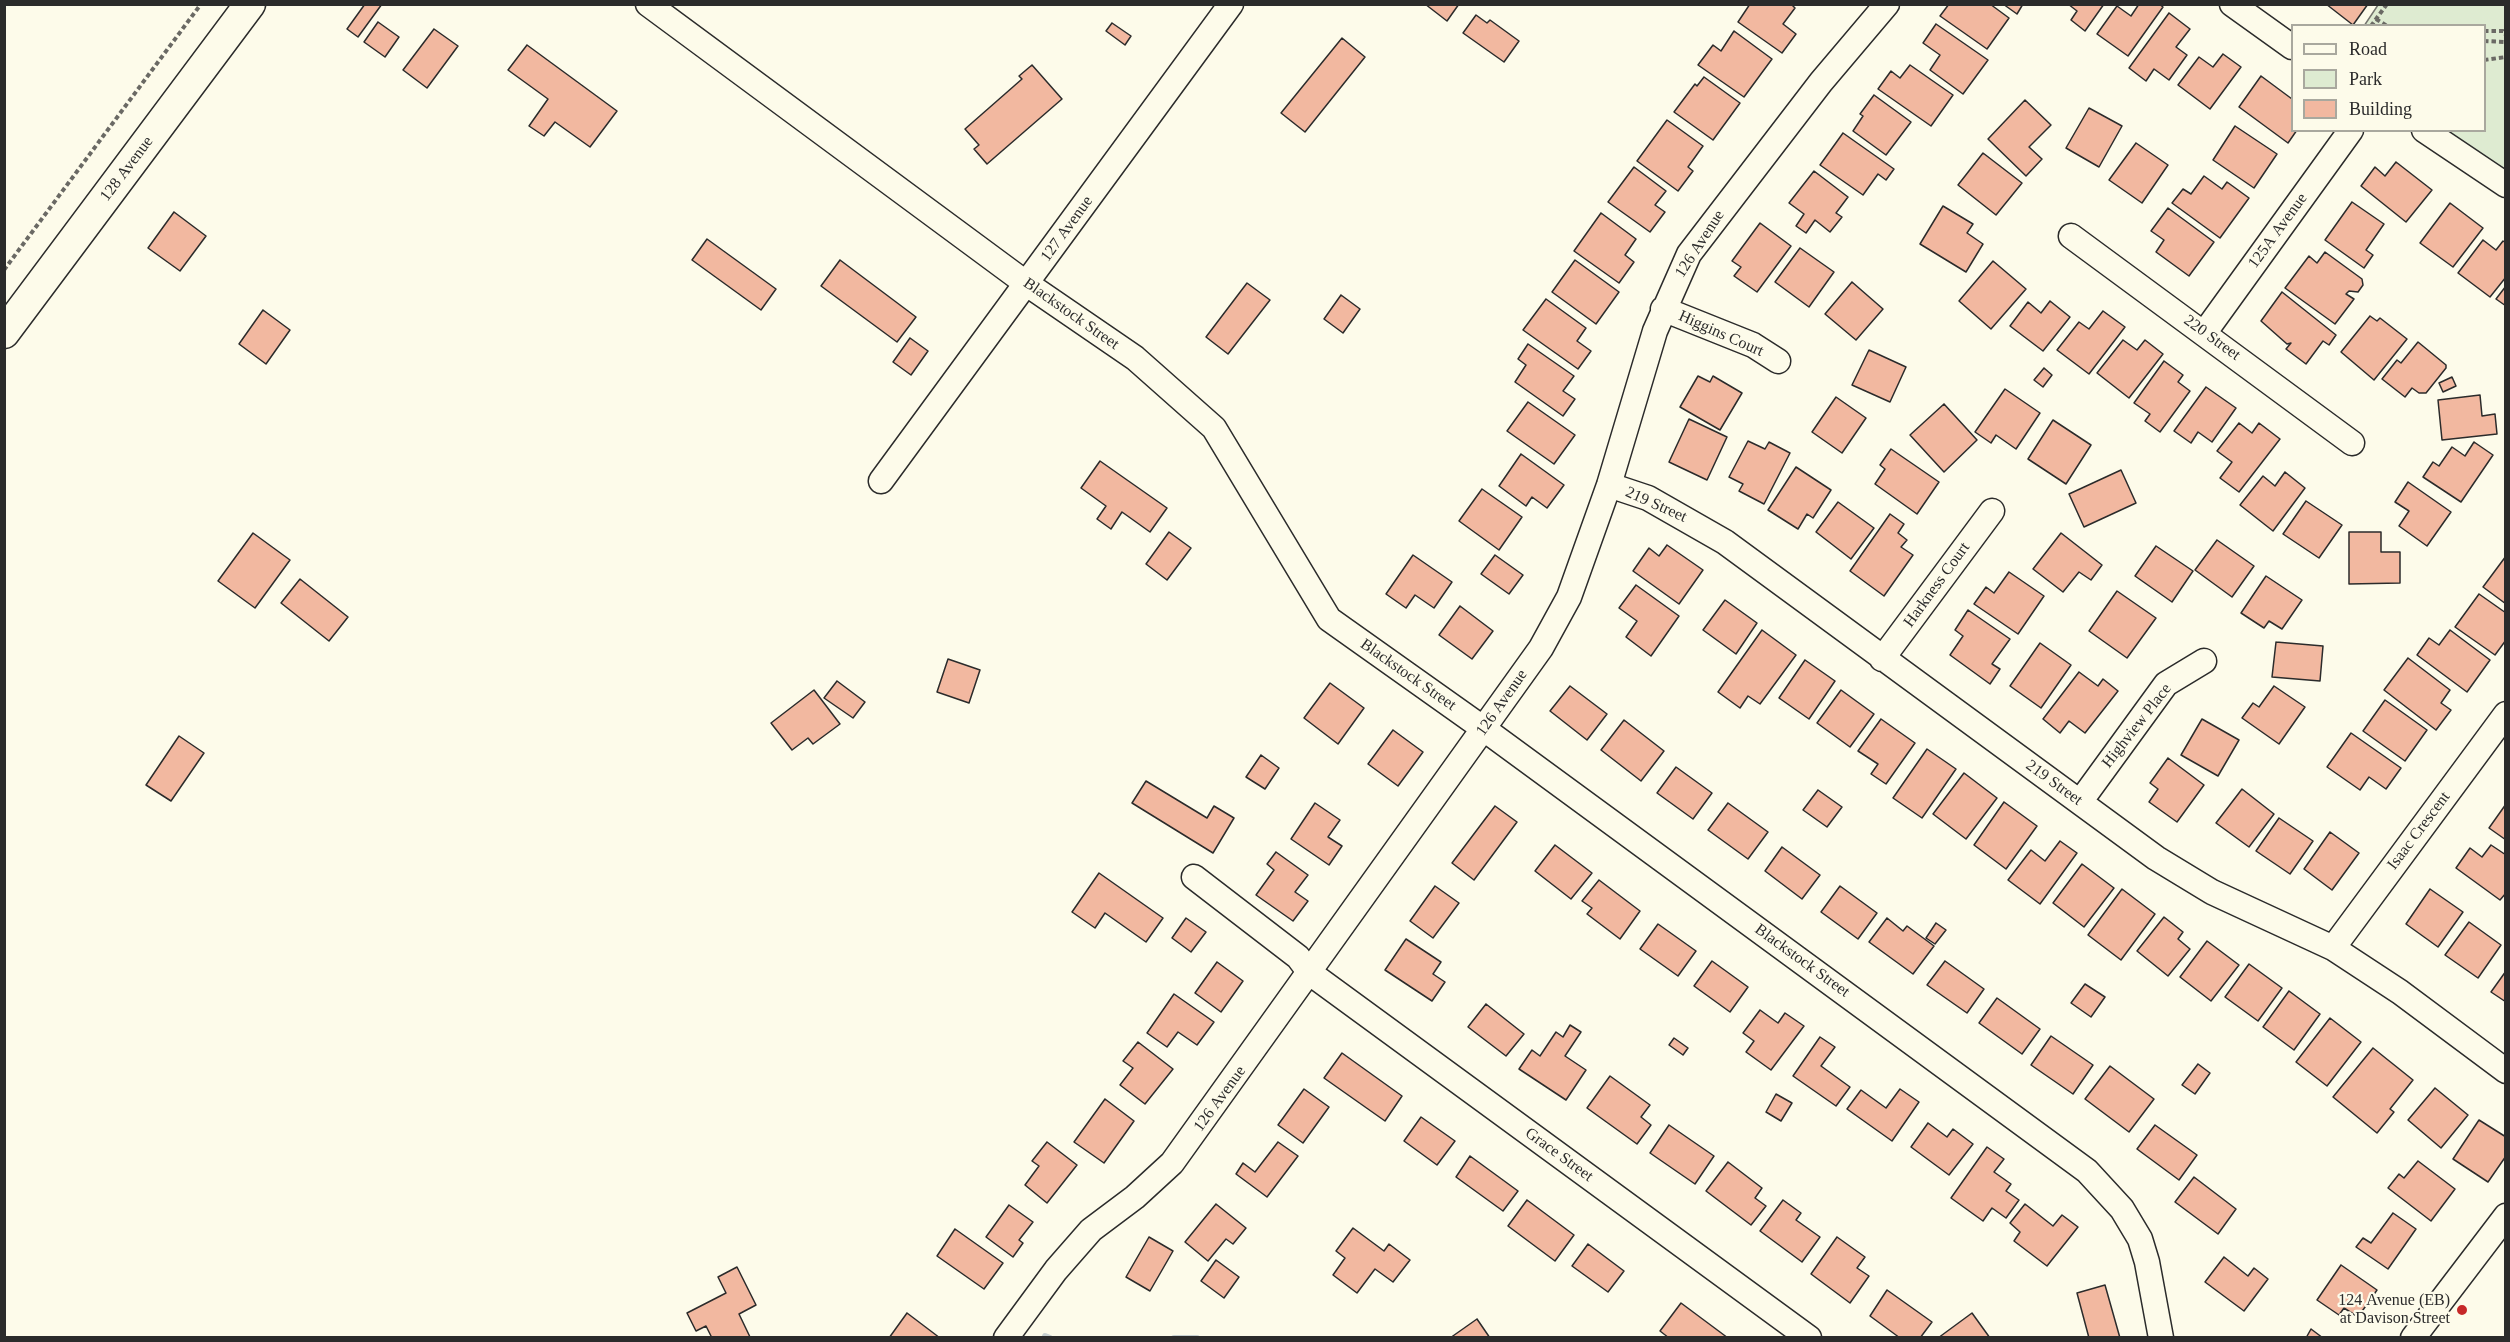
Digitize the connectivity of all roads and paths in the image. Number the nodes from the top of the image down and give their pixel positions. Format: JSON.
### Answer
{"nodes":[{"id":1,"x":201,"y":4,"type":"edge"},
{"id":2,"x":250,"y":4,"type":"edge"},
{"id":3,"x":648,"y":4,"type":"edge"},
{"id":4,"x":1231,"y":4,"type":"edge"},
{"id":5,"x":1887,"y":4,"type":"edge"},
{"id":6,"x":2232,"y":4,"type":"edge"},
{"id":7,"x":2387,"y":4,"type":"edge"},
{"id":8,"x":2376,"y":19,"type":"junction"},
{"id":9,"x":2372,"y":24,"type":"edge"},
{"id":10,"x":2384,"y":24,"type":"edge"},
{"id":11,"x":2486,"y":31,"type":"edge"},
{"id":12,"x":2505,"y":35,"type":"edge"},
{"id":13,"x":2486,"y":41,"type":"edge"},
{"id":14,"x":2505,"y":42,"type":"edge"},
{"id":15,"x":2291,"y":46,"type":"edge"},
{"id":16,"x":2505,"y":57,"type":"edge"},
{"id":17,"x":2486,"y":60,"type":"edge"},
{"id":18,"x":2350,"y":132,"type":"edge"},
{"id":19,"x":2427,"y":132,"type":"edge"},
{"id":20,"x":2505,"y":185,"type":"edge"},
{"id":21,"x":2071,"y":236,"type":"dead end"},
{"id":22,"x":4,"y":270,"type":"edge"},
{"id":23,"x":1027,"y":284,"type":"junction"},
{"id":24,"x":1663,"y":309,"type":"junction"},
{"id":25,"x":2205,"y":332,"type":"junction"},
{"id":26,"x":4,"y":333,"type":"edge"},
{"id":27,"x":1778,"y":361,"type":"dead end"},
{"id":28,"x":2352,"y":443,"type":"dead end"},
{"id":29,"x":881,"y":481,"type":"dead end"},
{"id":30,"x":1609,"y":485,"type":"junction"},
{"id":31,"x":1992,"y":511,"type":"dead end"},
{"id":32,"x":1882,"y":658,"type":"junction"},
{"id":33,"x":2204,"y":661,"type":"dead end"},
{"id":34,"x":2505,"y":714,"type":"edge"},
{"id":35,"x":1484,"y":729,"type":"junction"},
{"id":36,"x":2080,"y":802,"type":"junction"},
{"id":37,"x":1194,"y":877,"type":"dead end"},
{"id":38,"x":2333,"y":948,"type":"junction"},
{"id":39,"x":1310,"y":973,"type":"junction"},
{"id":40,"x":2505,"y":1071,"type":"edge"},
{"id":41,"x":2505,"y":1216,"type":"edge"},
{"id":42,"x":1006,"y":1338,"type":"edge"},
{"id":43,"x":1809,"y":1338,"type":"edge"},
{"id":44,"x":2161,"y":1338,"type":"edge"},
{"id":45,"x":2413,"y":1338,"type":"edge"}],
"edges":[{"from":1,"to":22,"type":"path"},
{"from":2,"to":26,"type":"main road","name":"128 Avenue"},
{"from":3,"to":23,"type":"street","name":"Blackstock Street"},
{"from":4,"to":23,"type":"street","name":"127 Avenue"},
{"from":5,"to":24,"type":"street","name":"126 Avenue"},
{"from":6,"to":15,"type":"street"},
{"from":7,"to":8,"type":"path"},
{"from":8,"to":9,"type":"path"},
{"from":8,"to":10,"type":"path"},
{"from":11,"to":12,"type":"path"},
{"from":13,"to":14,"type":"path"},
{"from":16,"to":17,"type":"path"},
{"from":18,"to":25,"type":"street","name":"125A Avenue"},
{"from":19,"to":20,"type":"street"},
{"from":21,"to":25,"type":"street","name":"220 Street"},
{"from":23,"to":29,"type":"street","name":"127 Avenue"},
{"from":23,"to":35,"type":"street","name":"Blackstock Street"},
{"from":24,"to":27,"type":"street","name":"Higgins Court"},
{"from":24,"to":30,"type":"street","name":"126 Avenue"},
{"from":25,"to":28,"type":"street","name":"220 Street"},
{"from":30,"to":32,"type":"street","name":"219 Street"},
{"from":30,"to":35,"type":"street","name":"126 Avenue"},
{"from":31,"to":32,"type":"street","name":"Harkness Court"},
{"from":32,"to":36,"type":"street","name":"219 Street"},
{"from":33,"to":36,"type":"street","name":"Highview Place"},
{"from":34,"to":38,"type":"street","name":"Isaac Crescent"},
{"from":35,"to":39,"type":"street","name":"126 Avenue"},
{"from":35,"to":44,"type":"street","name":"Blackstock Street"},
{"from":36,"to":38,"type":"street","name":"219 Street"},
{"from":37,"to":39,"type":"street","name":"Grace Street"},
{"from":38,"to":40,"type":"street","name":"219 Street"},
{"from":39,"to":42,"type":"street","name":"126 Avenue"},
{"from":39,"to":43,"type":"street","name":"Grace Street"},
{"from":41,"to":45,"type":"street"}]}
